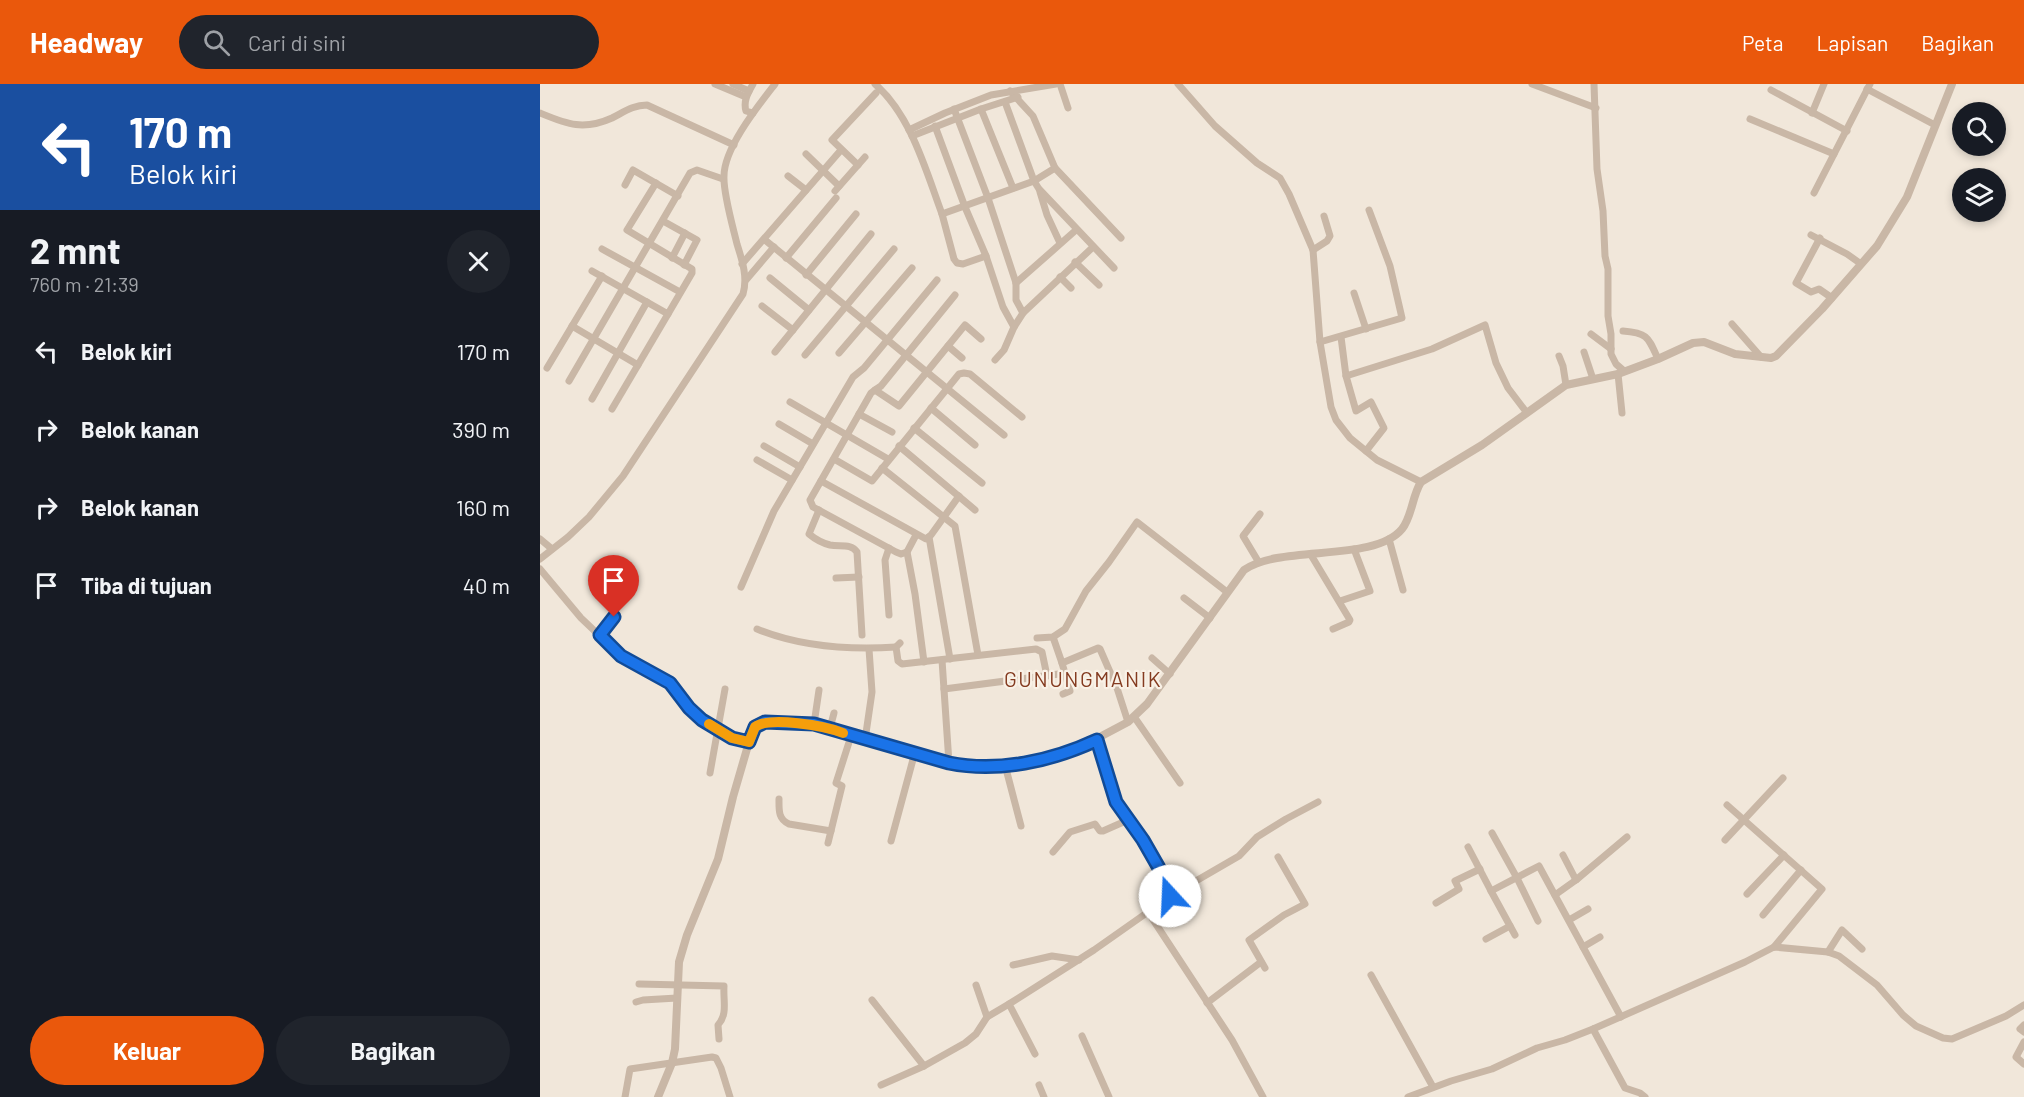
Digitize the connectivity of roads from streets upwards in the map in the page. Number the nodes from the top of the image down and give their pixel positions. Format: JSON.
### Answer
{"nodes":[{"id":1,"x":715,"y":84,"type":"edge"},
{"id":2,"x":733,"y":84,"type":"edge"},
{"id":3,"x":775,"y":84,"type":"edge"},
{"id":4,"x":875,"y":84,"type":"edge"},
{"id":5,"x":1056,"y":84,"type":"edge"},
{"id":6,"x":1060,"y":84,"type":"edge"},
{"id":7,"x":1178,"y":84,"type":"edge"},
{"id":8,"x":1532,"y":84,"type":"edge"},
{"id":9,"x":1594,"y":84,"type":"edge"},
{"id":10,"x":1824,"y":84,"type":"edge"},
{"id":11,"x":1952,"y":84,"type":"edge"},
{"id":12,"x":1868,"y":86,"type":"edge"},
{"id":13,"x":1771,"y":90,"type":"dead end"},
{"id":14,"x":749,"y":91,"type":"edge"},
{"id":15,"x":1010,"y":91,"type":"junction"},
{"id":16,"x":876,"y":93,"type":"dead end"},
{"id":17,"x":1018,"y":97,"type":"junction"},
{"id":18,"x":1005,"y":102,"type":"junction"},
{"id":19,"x":1068,"y":108,"type":"dead end"},
{"id":20,"x":1596,"y":108,"type":"junction"},
{"id":21,"x":954,"y":109,"type":"junction"},
{"id":22,"x":981,"y":109,"type":"junction"},
{"id":23,"x":540,"y":113,"type":"edge"},
{"id":24,"x":753,"y":113,"type":"junction"},
{"id":25,"x":1812,"y":113,"type":"junction"},
{"id":26,"x":957,"y":119,"type":"junction"},
{"id":27,"x":1750,"y":119,"type":"dead end"},
{"id":28,"x":1935,"y":125,"type":"junction"},
{"id":29,"x":936,"y":126,"type":"junction"},
{"id":30,"x":1847,"y":131,"type":"junction"},
{"id":31,"x":911,"y":133,"type":"junction"},
{"id":32,"x":735,"y":145,"type":"junction"},
{"id":33,"x":841,"y":150,"type":"junction"},
{"id":34,"x":806,"y":154,"type":"dead end"},
{"id":35,"x":1834,"y":154,"type":"junction"},
{"id":36,"x":865,"y":157,"type":"dead end"},
{"id":37,"x":858,"y":165,"type":"junction"},
{"id":38,"x":1055,"y":168,"type":"junction"},
{"id":39,"x":823,"y":170,"type":"junction"},
{"id":40,"x":788,"y":176,"type":"dead end"},
{"id":41,"x":723,"y":179,"type":"junction"},
{"id":42,"x":1034,"y":181,"type":"junction"},
{"id":43,"x":656,"y":183,"type":"junction"},
{"id":44,"x":625,"y":185,"type":"dead end"},
{"id":45,"x":1012,"y":188,"type":"junction"},
{"id":46,"x":1039,"y":189,"type":"junction"},
{"id":47,"x":806,"y":190,"type":"junction"},
{"id":48,"x":837,"y":192,"type":"junction"},
{"id":49,"x":1814,"y":193,"type":"dead end"},
{"id":50,"x":678,"y":196,"type":"junction"},
{"id":51,"x":988,"y":198,"type":"junction"},
{"id":52,"x":965,"y":207,"type":"junction"},
{"id":53,"x":1369,"y":210,"type":"dead end"},
{"id":54,"x":856,"y":214,"type":"dead end"},
{"id":55,"x":942,"y":214,"type":"junction"},
{"id":56,"x":1324,"y":216,"type":"dead end"},
{"id":57,"x":663,"y":221,"type":"junction"},
{"id":58,"x":1076,"y":230,"type":"junction"},
{"id":59,"x":685,"y":233,"type":"junction"},
{"id":60,"x":871,"y":234,"type":"dead end"},
{"id":61,"x":1811,"y":235,"type":"dead end"},
{"id":62,"x":1120,"y":238,"type":"dead end"},
{"id":63,"x":1820,"y":238,"type":"junction"},
{"id":64,"x":765,"y":240,"type":"junction"},
{"id":65,"x":1060,"y":243,"type":"junction"},
{"id":66,"x":649,"y":244,"type":"junction"},
{"id":67,"x":1093,"y":247,"type":"junction"},
{"id":68,"x":774,"y":248,"type":"junction"},
{"id":69,"x":602,"y":249,"type":"dead end"},
{"id":70,"x":894,"y":249,"type":"dead end"},
{"id":71,"x":1313,"y":250,"type":"junction"},
{"id":72,"x":986,"y":256,"type":"junction"},
{"id":73,"x":672,"y":258,"type":"junction"},
{"id":74,"x":786,"y":258,"type":"junction"},
{"id":75,"x":1075,"y":262,"type":"junction"},
{"id":76,"x":742,"y":264,"type":"junction"},
{"id":77,"x":1861,"y":264,"type":"junction"},
{"id":78,"x":684,"y":265,"type":"junction"},
{"id":79,"x":636,"y":267,"type":"junction"},
{"id":80,"x":912,"y":268,"type":"dead end"},
{"id":81,"x":1114,"y":268,"type":"dead end"},
{"id":82,"x":592,"y":271,"type":"dead end"},
{"id":83,"x":806,"y":275,"type":"junction"},
{"id":84,"x":602,"y":276,"type":"junction"},
{"id":85,"x":1060,"y":277,"type":"junction"},
{"id":86,"x":770,"y":278,"type":"dead end"},
{"id":87,"x":746,"y":280,"type":"junction"},
{"id":88,"x":937,"y":280,"type":"dead end"},
{"id":89,"x":1016,"y":283,"type":"junction"},
{"id":90,"x":1098,"y":285,"type":"dead end"},
{"id":91,"x":625,"y":288,"type":"junction"},
{"id":92,"x":1071,"y":288,"type":"dead end"},
{"id":93,"x":826,"y":291,"type":"junction"},
{"id":94,"x":680,"y":292,"type":"junction"},
{"id":95,"x":1354,"y":293,"type":"dead end"},
{"id":96,"x":955,"y":295,"type":"dead end"},
{"id":97,"x":1832,"y":298,"type":"junction"},
{"id":98,"x":647,"y":302,"type":"junction"},
{"id":99,"x":762,"y":306,"type":"dead end"},
{"id":100,"x":846,"y":308,"type":"junction"},
{"id":101,"x":810,"y":310,"type":"junction"},
{"id":102,"x":1023,"y":313,"type":"junction"},
{"id":103,"x":668,"y":314,"type":"junction"},
{"id":104,"x":970,"y":318,"type":"dead end"},
{"id":105,"x":865,"y":324,"type":"junction"},
{"id":106,"x":1732,"y":324,"type":"dead end"},
{"id":107,"x":965,"y":325,"type":"junction"},
{"id":108,"x":572,"y":326,"type":"junction"},
{"id":109,"x":1014,"y":327,"type":"junction"},
{"id":110,"x":1366,"y":329,"type":"junction"},
{"id":111,"x":793,"y":330,"type":"junction"},
{"id":112,"x":1623,"y":331,"type":"dead end"},
{"id":113,"x":1591,"y":334,"type":"dead end"},
{"id":114,"x":1341,"y":337,"type":"junction"},
{"id":115,"x":594,"y":339,"type":"junction"},
{"id":116,"x":981,"y":339,"type":"dead end"},
{"id":117,"x":887,"y":341,"type":"junction"},
{"id":118,"x":1320,"y":342,"type":"junction"},
{"id":119,"x":948,"y":346,"type":"junction"},
{"id":120,"x":1611,"y":349,"type":"junction"},
{"id":121,"x":775,"y":352,"type":"dead end"},
{"id":122,"x":1584,"y":352,"type":"dead end"},
{"id":123,"x":618,"y":353,"type":"junction"},
{"id":124,"x":839,"y":353,"type":"dead end"},
{"id":125,"x":806,"y":355,"type":"dead end"},
{"id":126,"x":904,"y":355,"type":"junction"},
{"id":127,"x":1558,"y":356,"type":"dead end"},
{"id":128,"x":1761,"y":357,"type":"junction"},
{"id":129,"x":962,"y":358,"type":"dead end"},
{"id":130,"x":1658,"y":359,"type":"junction"},
{"id":131,"x":995,"y":360,"type":"dead end"},
{"id":132,"x":638,"y":365,"type":"junction"},
{"id":133,"x":547,"y":368,"type":"dead end"},
{"id":134,"x":926,"y":372,"type":"junction"},
{"id":135,"x":1621,"y":372,"type":"junction"},
{"id":136,"x":1346,"y":376,"type":"junction"},
{"id":137,"x":1593,"y":380,"type":"junction"},
{"id":138,"x":569,"y":381,"type":"dead end"},
{"id":139,"x":1566,"y":385,"type":"junction"},
{"id":140,"x":946,"y":389,"type":"junction"},
{"id":141,"x":875,"y":390,"type":"junction"},
{"id":142,"x":592,"y":399,"type":"dead end"},
{"id":143,"x":790,"y":402,"type":"dead end"},
{"id":144,"x":931,"y":408,"type":"junction"},
{"id":145,"x":612,"y":409,"type":"dead end"},
{"id":146,"x":1527,"y":413,"type":"junction"},
{"id":147,"x":1622,"y":413,"type":"dead end"},
{"id":148,"x":859,"y":414,"type":"junction"},
{"id":149,"x":1022,"y":417,"type":"dead end"},
{"id":150,"x":826,"y":422,"type":"junction"},
{"id":151,"x":779,"y":424,"type":"dead end"},
{"id":152,"x":914,"y":428,"type":"junction"},
{"id":153,"x":892,"y":432,"type":"dead end"},
{"id":154,"x":848,"y":434,"type":"junction"},
{"id":155,"x":1004,"y":435,"type":"dead end"},
{"id":156,"x":813,"y":444,"type":"junction"},
{"id":157,"x":975,"y":445,"type":"dead end"},
{"id":158,"x":764,"y":446,"type":"dead end"},
{"id":159,"x":899,"y":446,"type":"junction"},
{"id":160,"x":1366,"y":451,"type":"junction"},
{"id":161,"x":834,"y":459,"type":"junction"},
{"id":162,"x":888,"y":459,"type":"junction"},
{"id":163,"x":757,"y":460,"type":"dead end"},
{"id":164,"x":800,"y":467,"type":"junction"},
{"id":165,"x":882,"y":468,"type":"junction"},
{"id":166,"x":792,"y":480,"type":"junction"},
{"id":167,"x":821,"y":481,"type":"junction"},
{"id":168,"x":1421,"y":482,"type":"junction"},
{"id":169,"x":982,"y":483,"type":"dead end"},
{"id":170,"x":959,"y":496,"type":"junction"},
{"id":171,"x":819,"y":510,"type":"junction"},
{"id":172,"x":975,"y":510,"type":"dead end"},
{"id":173,"x":1260,"y":514,"type":"dead end"},
{"id":174,"x":944,"y":517,"type":"junction"},
{"id":175,"x":916,"y":535,"type":"junction"},
{"id":176,"x":929,"y":537,"type":"junction"},
{"id":177,"x":540,"y":538,"type":"edge"},
{"id":178,"x":1389,"y":539,"type":"junction"},
{"id":179,"x":889,"y":548,"type":"junction"},
{"id":180,"x":552,"y":549,"type":"junction"},
{"id":181,"x":1354,"y":549,"type":"junction"},
{"id":182,"x":907,"y":552,"type":"junction"},
{"id":183,"x":1311,"y":555,"type":"junction"},
{"id":184,"x":540,"y":559,"type":"edge"},
{"id":185,"x":1258,"y":561,"type":"junction"},
{"id":186,"x":540,"y":569,"type":"edge"},
{"id":187,"x":859,"y":577,"type":"junction"},
{"id":188,"x":836,"y":578,"type":"dead end"},
{"id":189,"x":741,"y":587,"type":"dead end"},
{"id":190,"x":1403,"y":590,"type":"dead end"},
{"id":191,"x":1227,"y":592,"type":"junction"},
{"id":192,"x":1184,"y":598,"type":"dead end"},
{"id":193,"x":1340,"y":601,"type":"junction"},
{"id":194,"x":617,"y":615,"type":"dead end"},
{"id":195,"x":889,"y":615,"type":"dead end"},
{"id":196,"x":1210,"y":618,"type":"junction"},
{"id":197,"x":757,"y":629,"type":"dead end"},
{"id":198,"x":1333,"y":629,"type":"dead end"},
{"id":199,"x":600,"y":635,"type":"junction"},
{"id":200,"x":862,"y":635,"type":"dead end"},
{"id":201,"x":1053,"y":637,"type":"junction"},
{"id":202,"x":1037,"y":638,"type":"dead end"},
{"id":203,"x":869,"y":649,"type":"junction"},
{"id":204,"x":978,"y":655,"type":"junction"},
{"id":205,"x":1152,"y":658,"type":"dead end"},
{"id":206,"x":951,"y":659,"type":"junction"},
{"id":207,"x":942,"y":660,"type":"junction"},
{"id":208,"x":924,"y":662,"type":"junction"},
{"id":209,"x":1062,"y":663,"type":"junction"},
{"id":210,"x":1059,"y":674,"type":"dead end"},
{"id":211,"x":1170,"y":674,"type":"junction"},
{"id":212,"x":1047,"y":676,"type":"junction"},
{"id":213,"x":725,"y":689,"type":"dead end"},
{"id":214,"x":944,"y":689,"type":"junction"},
{"id":215,"x":819,"y":690,"type":"dead end"},
{"id":216,"x":1063,"y":694,"type":"dead end"},
{"id":217,"x":834,"y":713,"type":"dead end"},
{"id":218,"x":1132,"y":720,"type":"junction"},
{"id":219,"x":814,"y":724,"type":"junction"},
{"id":220,"x":830,"y":728,"type":"junction"},
{"id":221,"x":717,"y":729,"type":"junction"},
{"id":222,"x":851,"y":736,"type":"junction"},
{"id":223,"x":865,"y":740,"type":"junction"},
{"id":224,"x":1097,"y":740,"type":"junction"},
{"id":225,"x":749,"y":742,"type":"junction"},
{"id":226,"x":915,"y":752,"type":"junction"},
{"id":227,"x":949,"y":763,"type":"junction"},
{"id":228,"x":1005,"y":765,"type":"junction"},
{"id":229,"x":710,"y":773,"type":"dead end"},
{"id":230,"x":1783,"y":778,"type":"dead end"},
{"id":231,"x":1180,"y":783,"type":"dead end"},
{"id":232,"x":779,"y":799,"type":"dead end"},
{"id":233,"x":1318,"y":802,"type":"dead end"},
{"id":234,"x":1726,"y":805,"type":"dead end"},
{"id":235,"x":1744,"y":818,"type":"junction"},
{"id":236,"x":1128,"y":820,"type":"junction"},
{"id":237,"x":1021,"y":826,"type":"dead end"},
{"id":238,"x":831,"y":831,"type":"junction"},
{"id":239,"x":1492,"y":833,"type":"dead end"},
{"id":240,"x":1627,"y":837,"type":"dead end"},
{"id":241,"x":1725,"y":840,"type":"dead end"},
{"id":242,"x":891,"y":842,"type":"dead end"},
{"id":243,"x":828,"y":843,"type":"dead end"},
{"id":244,"x":1468,"y":847,"type":"dead end"},
{"id":245,"x":1053,"y":852,"type":"dead end"},
{"id":246,"x":1563,"y":855,"type":"dead end"},
{"id":247,"x":1784,"y":855,"type":"junction"},
{"id":248,"x":1278,"y":857,"type":"dead end"},
{"id":249,"x":1480,"y":869,"type":"junction"},
{"id":250,"x":1801,"y":870,"type":"junction"},
{"id":251,"x":1517,"y":878,"type":"junction"},
{"id":252,"x":1576,"y":880,"type":"junction"},
{"id":253,"x":1491,"y":891,"type":"junction"},
{"id":254,"x":1747,"y":894,"type":"dead end"},
{"id":255,"x":1555,"y":895,"type":"junction"},
{"id":256,"x":1170,"y":896,"type":"junction"},
{"id":257,"x":1436,"y":903,"type":"dead end"},
{"id":258,"x":1588,"y":909,"type":"dead end"},
{"id":259,"x":1148,"y":912,"type":"junction"},
{"id":260,"x":1763,"y":915,"type":"dead end"},
{"id":261,"x":1569,"y":920,"type":"junction"},
{"id":262,"x":1538,"y":921,"type":"dead end"},
{"id":263,"x":1510,"y":926,"type":"junction"},
{"id":264,"x":1515,"y":935,"type":"dead end"},
{"id":265,"x":1600,"y":938,"type":"dead end"},
{"id":266,"x":1486,"y":939,"type":"dead end"},
{"id":267,"x":1583,"y":947,"type":"junction"},
{"id":268,"x":1774,"y":947,"type":"junction"},
{"id":269,"x":1862,"y":949,"type":"dead end"},
{"id":270,"x":1828,"y":952,"type":"junction"},
{"id":271,"x":1078,"y":960,"type":"junction"},
{"id":272,"x":1013,"y":965,"type":"dead end"},
{"id":273,"x":1371,"y":975,"type":"dead end"},
{"id":274,"x":639,"y":984,"type":"dead end"},
{"id":275,"x":676,"y":985,"type":"junction"},
{"id":276,"x":976,"y":985,"type":"dead end"},
{"id":277,"x":677,"y":999,"type":"junction"},
{"id":278,"x":872,"y":1000,"type":"dead end"},
{"id":279,"x":636,"y":1002,"type":"dead end"},
{"id":280,"x":1208,"y":1003,"type":"junction"},
{"id":281,"x":1009,"y":1004,"type":"junction"},
{"id":282,"x":2024,"y":1005,"type":"edge"},
{"id":283,"x":987,"y":1017,"type":"junction"},
{"id":284,"x":1621,"y":1017,"type":"junction"},
{"id":285,"x":2024,"y":1025,"type":"edge"},
{"id":286,"x":1593,"y":1029,"type":"junction"},
{"id":287,"x":2024,"y":1032,"type":"edge"},
{"id":288,"x":1082,"y":1036,"type":"dead end"},
{"id":289,"x":719,"y":1039,"type":"dead end"},
{"id":290,"x":2024,"y":1042,"type":"edge"},
{"id":291,"x":1035,"y":1054,"type":"dead end"},
{"id":292,"x":672,"y":1063,"type":"junction"},
{"id":293,"x":2024,"y":1064,"type":"edge"},
{"id":294,"x":924,"y":1066,"type":"junction"},
{"id":295,"x":881,"y":1085,"type":"dead end"},
{"id":296,"x":1039,"y":1085,"type":"dead end"},
{"id":297,"x":1433,"y":1087,"type":"junction"},
{"id":298,"x":625,"y":1097,"type":"edge"},
{"id":299,"x":658,"y":1097,"type":"edge"},
{"id":300,"x":730,"y":1097,"type":"edge"},
{"id":301,"x":1044,"y":1097,"type":"edge"},
{"id":302,"x":1109,"y":1097,"type":"edge"},
{"id":303,"x":1263,"y":1097,"type":"edge"},
{"id":304,"x":1408,"y":1097,"type":"edge"},
{"id":305,"x":1645,"y":1097,"type":"edge"}],
"edges":[{"from":1,"to":14,"type":"street"},
{"from":2,"to":14,"type":"street"},
{"from":3,"to":24,"type":"street"},
{"from":4,"to":31,"type":"street"},
{"from":5,"to":15,"type":"street"},
{"from":6,"to":19,"type":"street"},
{"from":7,"to":71,"type":"street"},
{"from":8,"to":20,"type":"street"},
{"from":9,"to":20,"type":"street"},
{"from":10,"to":25,"type":"street"},
{"from":11,"to":28,"type":"street"},
{"from":12,"to":28,"type":"street"},
{"from":12,"to":30,"type":"street"},
{"from":13,"to":25,"type":"street"},
{"from":14,"to":24,"type":"street"},
{"from":15,"to":17,"type":"street"},
{"from":15,"to":21,"type":"street"},
{"from":16,"to":33,"type":"street"},
{"from":17,"to":18,"type":"street"},
{"from":17,"to":38,"type":"street"},
{"from":18,"to":22,"type":"street"},
{"from":18,"to":42,"type":"street"},
{"from":20,"to":120,"type":"street"},
{"from":21,"to":26,"type":"street"},
{"from":21,"to":31,"type":"street"},
{"from":22,"to":26,"type":"street"},
{"from":22,"to":45,"type":"street"},
{"from":23,"to":32,"type":"street"},
{"from":24,"to":32,"type":"street"},
{"from":25,"to":30,"type":"street"},
{"from":26,"to":29,"type":"street"},
{"from":26,"to":51,"type":"street"},
{"from":27,"to":35,"type":"street"},
{"from":28,"to":77,"type":"street"},
{"from":29,"to":31,"type":"street"},
{"from":29,"to":52,"type":"street"},
{"from":30,"to":35,"type":"street"},
{"from":31,"to":55,"type":"street"},
{"from":32,"to":41,"type":"street"},
{"from":33,"to":37,"type":"street"},
{"from":33,"to":39,"type":"street"},
{"from":34,"to":39,"type":"street"},
{"from":35,"to":49,"type":"street"},
{"from":36,"to":37,"type":"street"},
{"from":37,"to":48,"type":"street"},
{"from":38,"to":42,"type":"street"},
{"from":38,"to":62,"type":"street"},
{"from":39,"to":47,"type":"street"},
{"from":39,"to":48,"type":"street"},
{"from":40,"to":47,"type":"street"},
{"from":41,"to":50,"type":"street"},
{"from":41,"to":76,"type":"street"},
{"from":42,"to":45,"type":"street"},
{"from":42,"to":46,"type":"street"},
{"from":43,"to":44,"type":"street"},
{"from":43,"to":50,"type":"street"},
{"from":43,"to":66,"type":"street"},
{"from":45,"to":51,"type":"street"},
{"from":46,"to":58,"type":"street"},
{"from":46,"to":65,"type":"street"},
{"from":47,"to":64,"type":"street"},
{"from":48,"to":74,"type":"street"},
{"from":50,"to":57,"type":"street"},
{"from":51,"to":52,"type":"street"},
{"from":51,"to":89,"type":"street"},
{"from":52,"to":55,"type":"street"},
{"from":52,"to":72,"type":"street"},
{"from":53,"to":110,"type":"street"},
{"from":54,"to":83,"type":"street"},
{"from":55,"to":72,"type":"street"},
{"from":56,"to":71,"type":"street"},
{"from":57,"to":59,"type":"street"},
{"from":57,"to":66,"type":"street"},
{"from":58,"to":65,"type":"street"},
{"from":58,"to":67,"type":"street"},
{"from":59,"to":73,"type":"street"},
{"from":59,"to":78,"type":"street"},
{"from":60,"to":93,"type":"street"},
{"from":61,"to":63,"type":"street"},
{"from":63,"to":77,"type":"street"},
{"from":63,"to":97,"type":"street"},
{"from":64,"to":68,"type":"street"},
{"from":64,"to":76,"type":"street"},
{"from":65,"to":89,"type":"street"},
{"from":66,"to":73,"type":"street"},
{"from":66,"to":79,"type":"street"},
{"from":67,"to":75,"type":"street"},
{"from":67,"to":81,"type":"street"},
{"from":68,"to":74,"type":"street"},
{"from":68,"to":87,"type":"street"},
{"from":69,"to":79,"type":"street"},
{"from":70,"to":100,"type":"street"},
{"from":71,"to":118,"type":"street"},
{"from":72,"to":109,"type":"street"},
{"from":73,"to":78,"type":"street"},
{"from":74,"to":83,"type":"street"},
{"from":75,"to":85,"type":"street"},
{"from":75,"to":90,"type":"street"},
{"from":76,"to":87,"type":"street"},
{"from":77,"to":97,"type":"street"},
{"from":78,"to":94,"type":"street"},
{"from":79,"to":91,"type":"street"},
{"from":79,"to":94,"type":"street"},
{"from":80,"to":105,"type":"street"},
{"from":82,"to":84,"type":"street"},
{"from":83,"to":93,"type":"street"},
{"from":84,"to":91,"type":"street"},
{"from":84,"to":108,"type":"street"},
{"from":85,"to":92,"type":"street"},
{"from":85,"to":102,"type":"street"},
{"from":86,"to":101,"type":"street"},
{"from":87,"to":180,"type":"street"},
{"from":88,"to":117,"type":"street"},
{"from":89,"to":102,"type":"street"},
{"from":91,"to":98,"type":"street"},
{"from":91,"to":115,"type":"street"},
{"from":93,"to":100,"type":"street"},
{"from":93,"to":101,"type":"street"},
{"from":94,"to":103,"type":"street"},
{"from":95,"to":110,"type":"street"},
{"from":96,"to":126,"type":"street"},
{"from":97,"to":128,"type":"street"},
{"from":98,"to":103,"type":"street"},
{"from":98,"to":123,"type":"street"},
{"from":99,"to":111,"type":"street"},
{"from":100,"to":105,"type":"street"},
{"from":100,"to":125,"type":"street"},
{"from":101,"to":111,"type":"street"},
{"from":102,"to":109,"type":"street"},
{"from":103,"to":132,"type":"street"},
{"from":104,"to":107,"type":"street"},
{"from":105,"to":117,"type":"street"},
{"from":105,"to":124,"type":"street"},
{"from":106,"to":128,"type":"street"},
{"from":107,"to":116,"type":"street"},
{"from":107,"to":119,"type":"street"},
{"from":108,"to":115,"type":"street"},
{"from":108,"to":133,"type":"street"},
{"from":109,"to":131,"type":"street"},
{"from":110,"to":114,"type":"street"},
{"from":111,"to":121,"type":"street"},
{"from":112,"to":130,"type":"street"},
{"from":113,"to":120,"type":"street"},
{"from":114,"to":118,"type":"street"},
{"from":114,"to":136,"type":"street"},
{"from":115,"to":123,"type":"street"},
{"from":115,"to":138,"type":"street"},
{"from":117,"to":126,"type":"street"},
{"from":117,"to":150,"type":"street"},
{"from":118,"to":160,"type":"street"},
{"from":119,"to":129,"type":"street"},
{"from":119,"to":134,"type":"street"},
{"from":120,"to":135,"type":"street"},
{"from":122,"to":137,"type":"street"},
{"from":123,"to":132,"type":"street"},
{"from":123,"to":142,"type":"street"},
{"from":126,"to":134,"type":"street"},
{"from":126,"to":141,"type":"street"},
{"from":127,"to":139,"type":"street"},
{"from":128,"to":130,"type":"street"},
{"from":130,"to":135,"type":"street"},
{"from":132,"to":145,"type":"street"},
{"from":134,"to":140,"type":"street"},
{"from":134,"to":141,"type":"street"},
{"from":135,"to":137,"type":"street"},
{"from":135,"to":147,"type":"street"},
{"from":136,"to":146,"type":"street"},
{"from":136,"to":160,"type":"street"},
{"from":137,"to":139,"type":"street"},
{"from":139,"to":146,"type":"street"},
{"from":140,"to":144,"type":"street"},
{"from":140,"to":149,"type":"street"},
{"from":140,"to":155,"type":"street"},
{"from":141,"to":148,"type":"street"},
{"from":143,"to":150,"type":"street"},
{"from":144,"to":152,"type":"street"},
{"from":144,"to":157,"type":"street"},
{"from":146,"to":168,"type":"street"},
{"from":148,"to":153,"type":"street"},
{"from":148,"to":154,"type":"street"},
{"from":150,"to":154,"type":"street"},
{"from":150,"to":156,"type":"street"},
{"from":151,"to":156,"type":"street"},
{"from":152,"to":159,"type":"street"},
{"from":152,"to":169,"type":"street"},
{"from":154,"to":161,"type":"street"},
{"from":154,"to":162,"type":"street"},
{"from":156,"to":164,"type":"street"},
{"from":158,"to":164,"type":"street"},
{"from":159,"to":162,"type":"street"},
{"from":159,"to":170,"type":"street"},
{"from":160,"to":168,"type":"street"},
{"from":161,"to":165,"type":"street"},
{"from":161,"to":167,"type":"street"},
{"from":162,"to":165,"type":"street"},
{"from":163,"to":166,"type":"street"},
{"from":164,"to":166,"type":"street"},
{"from":165,"to":174,"type":"street"},
{"from":166,"to":189,"type":"street"},
{"from":167,"to":171,"type":"street"},
{"from":167,"to":175,"type":"street"},
{"from":168,"to":178,"type":"street"},
{"from":170,"to":172,"type":"street"},
{"from":170,"to":174,"type":"street"},
{"from":171,"to":179,"type":"street"},
{"from":171,"to":187,"type":"street"},
{"from":173,"to":185,"type":"street"},
{"from":174,"to":176,"type":"street"},
{"from":174,"to":204,"type":"street"},
{"from":175,"to":176,"type":"street"},
{"from":175,"to":182,"type":"street"},
{"from":176,"to":206,"type":"street"},
{"from":177,"to":180,"type":"street"},
{"from":178,"to":181,"type":"street"},
{"from":178,"to":190,"type":"street"},
{"from":179,"to":182,"type":"street"},
{"from":179,"to":195,"type":"street"},
{"from":180,"to":184,"type":"street"},
{"from":181,"to":183,"type":"street"},
{"from":181,"to":193,"type":"street"},
{"from":182,"to":208,"type":"street"},
{"from":183,"to":185,"type":"street"},
{"from":183,"to":193,"type":"street"},
{"from":185,"to":191,"type":"street"},
{"from":186,"to":199,"type":"street"},
{"from":187,"to":188,"type":"street"},
{"from":187,"to":200,"type":"street"},
{"from":191,"to":196,"type":"street"},
{"from":191,"to":201,"type":"street"},
{"from":192,"to":196,"type":"street"},
{"from":193,"to":198,"type":"street"},
{"from":194,"to":199,"type":"street"},
{"from":196,"to":211,"type":"street"},
{"from":197,"to":203,"type":"street"},
{"from":199,"to":221,"type":"street"},
{"from":201,"to":202,"type":"street"},
{"from":201,"to":209,"type":"street"},
{"from":203,"to":208,"type":"street"},
{"from":203,"to":223,"type":"street"},
{"from":204,"to":206,"type":"street"},
{"from":204,"to":212,"type":"street"},
{"from":205,"to":211,"type":"street"},
{"from":206,"to":207,"type":"street"},
{"from":207,"to":208,"type":"street"},
{"from":207,"to":214,"type":"street"},
{"from":209,"to":216,"type":"street"},
{"from":209,"to":218,"type":"street"},
{"from":210,"to":212,"type":"street"},
{"from":211,"to":218,"type":"street"},
{"from":212,"to":214,"type":"street"},
{"from":213,"to":221,"type":"street"},
{"from":214,"to":227,"type":"street"},
{"from":215,"to":219,"type":"street"},
{"from":217,"to":220,"type":"street"},
{"from":218,"to":224,"type":"street"},
{"from":218,"to":231,"type":"street"},
{"from":219,"to":220,"type":"street"},
{"from":219,"to":225,"type":"street"},
{"from":220,"to":222,"type":"street"},
{"from":221,"to":225,"type":"street"},
{"from":221,"to":229,"type":"street"},
{"from":222,"to":223,"type":"street"},
{"from":222,"to":238,"type":"street"},
{"from":223,"to":226,"type":"street"},
{"from":224,"to":228,"type":"street"},
{"from":224,"to":236,"type":"street"},
{"from":225,"to":275,"type":"street"},
{"from":226,"to":227,"type":"street"},
{"from":226,"to":242,"type":"street"},
{"from":227,"to":228,"type":"street"},
{"from":228,"to":237,"type":"street"},
{"from":230,"to":235,"type":"street"},
{"from":232,"to":238,"type":"street"},
{"from":233,"to":256,"type":"street"},
{"from":234,"to":235,"type":"street"},
{"from":235,"to":241,"type":"street"},
{"from":235,"to":247,"type":"street"},
{"from":236,"to":245,"type":"street"},
{"from":236,"to":256,"type":"street"},
{"from":238,"to":243,"type":"street"},
{"from":239,"to":251,"type":"street"},
{"from":240,"to":252,"type":"street"},
{"from":244,"to":249,"type":"street"},
{"from":246,"to":252,"type":"street"},
{"from":247,"to":250,"type":"street"},
{"from":247,"to":254,"type":"street"},
{"from":248,"to":280,"type":"street"},
{"from":249,"to":253,"type":"street"},
{"from":249,"to":257,"type":"street"},
{"from":250,"to":260,"type":"street"},
{"from":250,"to":268,"type":"street"},
{"from":251,"to":253,"type":"street"},
{"from":251,"to":255,"type":"street"},
{"from":251,"to":262,"type":"street"},
{"from":252,"to":255,"type":"street"},
{"from":253,"to":263,"type":"street"},
{"from":255,"to":261,"type":"street"},
{"from":256,"to":259,"type":"street"},
{"from":258,"to":261,"type":"street"},
{"from":259,"to":271,"type":"street"},
{"from":259,"to":280,"type":"street"},
{"from":261,"to":267,"type":"street"},
{"from":263,"to":264,"type":"street"},
{"from":263,"to":266,"type":"street"},
{"from":265,"to":267,"type":"street"},
{"from":267,"to":284,"type":"street"},
{"from":268,"to":270,"type":"street"},
{"from":268,"to":284,"type":"street"},
{"from":269,"to":270,"type":"street"},
{"from":270,"to":282,"type":"street"},
{"from":271,"to":272,"type":"street"},
{"from":271,"to":281,"type":"street"},
{"from":273,"to":297,"type":"street"},
{"from":274,"to":275,"type":"street"},
{"from":275,"to":277,"type":"street"},
{"from":275,"to":289,"type":"street"},
{"from":276,"to":283,"type":"street"},
{"from":277,"to":279,"type":"street"},
{"from":277,"to":292,"type":"street"},
{"from":278,"to":294,"type":"street"},
{"from":280,"to":303,"type":"street"},
{"from":281,"to":283,"type":"street"},
{"from":281,"to":291,"type":"street"},
{"from":283,"to":294,"type":"street"},
{"from":284,"to":286,"type":"street"},
{"from":285,"to":287,"type":"street"},
{"from":286,"to":297,"type":"street"},
{"from":286,"to":305,"type":"street"},
{"from":288,"to":302,"type":"street"},
{"from":290,"to":293,"type":"street"},
{"from":292,"to":298,"type":"street"},
{"from":292,"to":299,"type":"street"},
{"from":292,"to":300,"type":"street"},
{"from":294,"to":295,"type":"street"},
{"from":296,"to":301,"type":"street"},
{"from":297,"to":304,"type":"street"}]}
